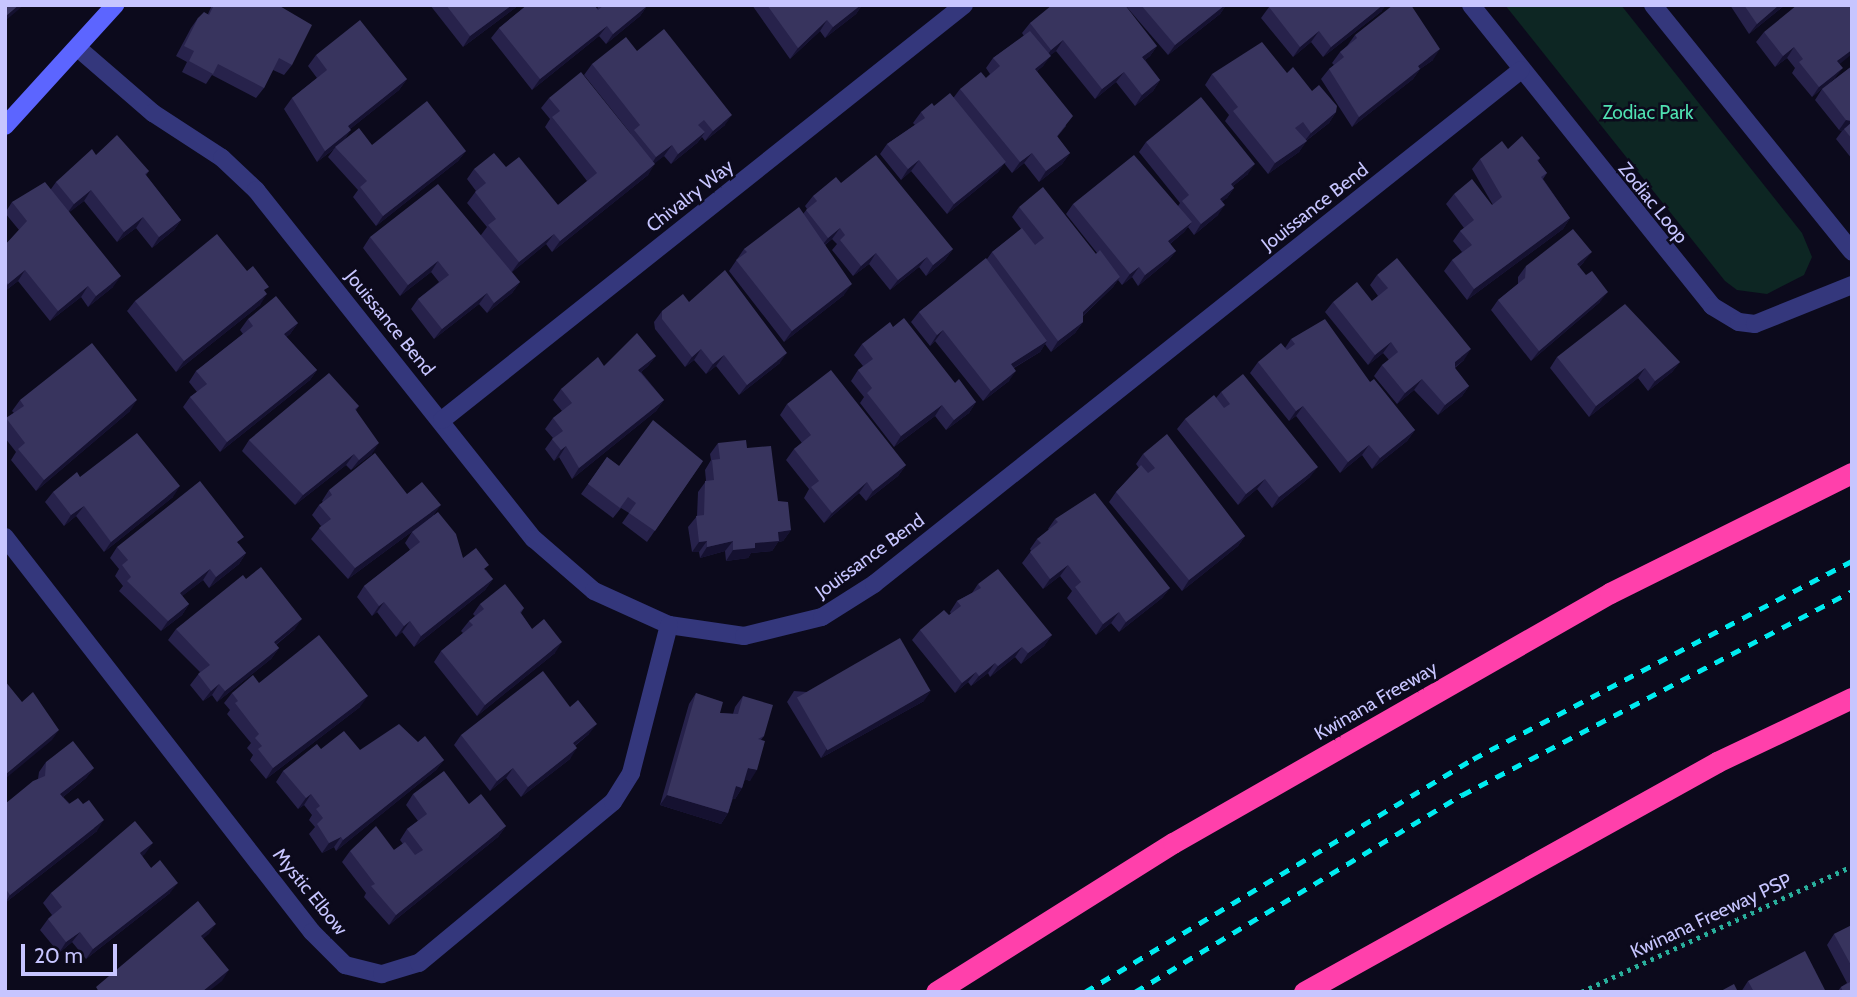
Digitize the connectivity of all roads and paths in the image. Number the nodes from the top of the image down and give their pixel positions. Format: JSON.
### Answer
{"nodes":[{"id":1,"x":115,"y":5,"type":"edge"},
{"id":2,"x":964,"y":5,"type":"edge"},
{"id":3,"x":1471,"y":5,"type":"edge"},
{"id":4,"x":1653,"y":5,"type":"edge"},
{"id":5,"x":79,"y":49,"type":"junction"},
{"id":6,"x":1521,"y":70,"type":"junction"},
{"id":7,"x":5,"y":126,"type":"edge"},
{"id":8,"x":1852,"y":252,"type":"edge"},
{"id":9,"x":1852,"y":285,"type":"edge"},
{"id":10,"x":442,"y":420,"type":"junction"},
{"id":11,"x":1852,"y":473,"type":"edge"},
{"id":12,"x":5,"y":537,"type":"edge"},
{"id":13,"x":670,"y":625,"type":"junction"},
{"id":14,"x":1852,"y":698,"type":"edge"},
{"id":15,"x":1852,"y":866,"type":"edge"},
{"id":16,"x":936,"y":992,"type":"edge"},
{"id":17,"x":1304,"y":992,"type":"edge"},
{"id":18,"x":1581,"y":992,"type":"edge"}],
"edges":[{"from":1,"to":5,"type":"street"},
{"from":2,"to":10,"type":"street","name":"Chivalry Way"},
{"from":3,"to":6,"type":"street","name":"Zodiac Loop"},
{"from":4,"to":8,"type":"street"},
{"from":5,"to":7,"type":"street"},
{"from":5,"to":10,"type":"street","name":"Jouissance Bend"},
{"from":6,"to":9,"type":"street","name":"Zodiac Loop"},
{"from":6,"to":13,"type":"street","name":"Jouissance Bend"},
{"from":10,"to":13,"type":"street","name":"Jouissance Bend"},
{"from":11,"to":16,"type":"highway","name":"Kwinana Freeway"},
{"from":12,"to":13,"type":"street","name":"Mystic Elbow"},
{"from":14,"to":17,"type":"highway"},
{"from":15,"to":18,"type":"path","name":"Kwinana Freeway PSP"}]}
